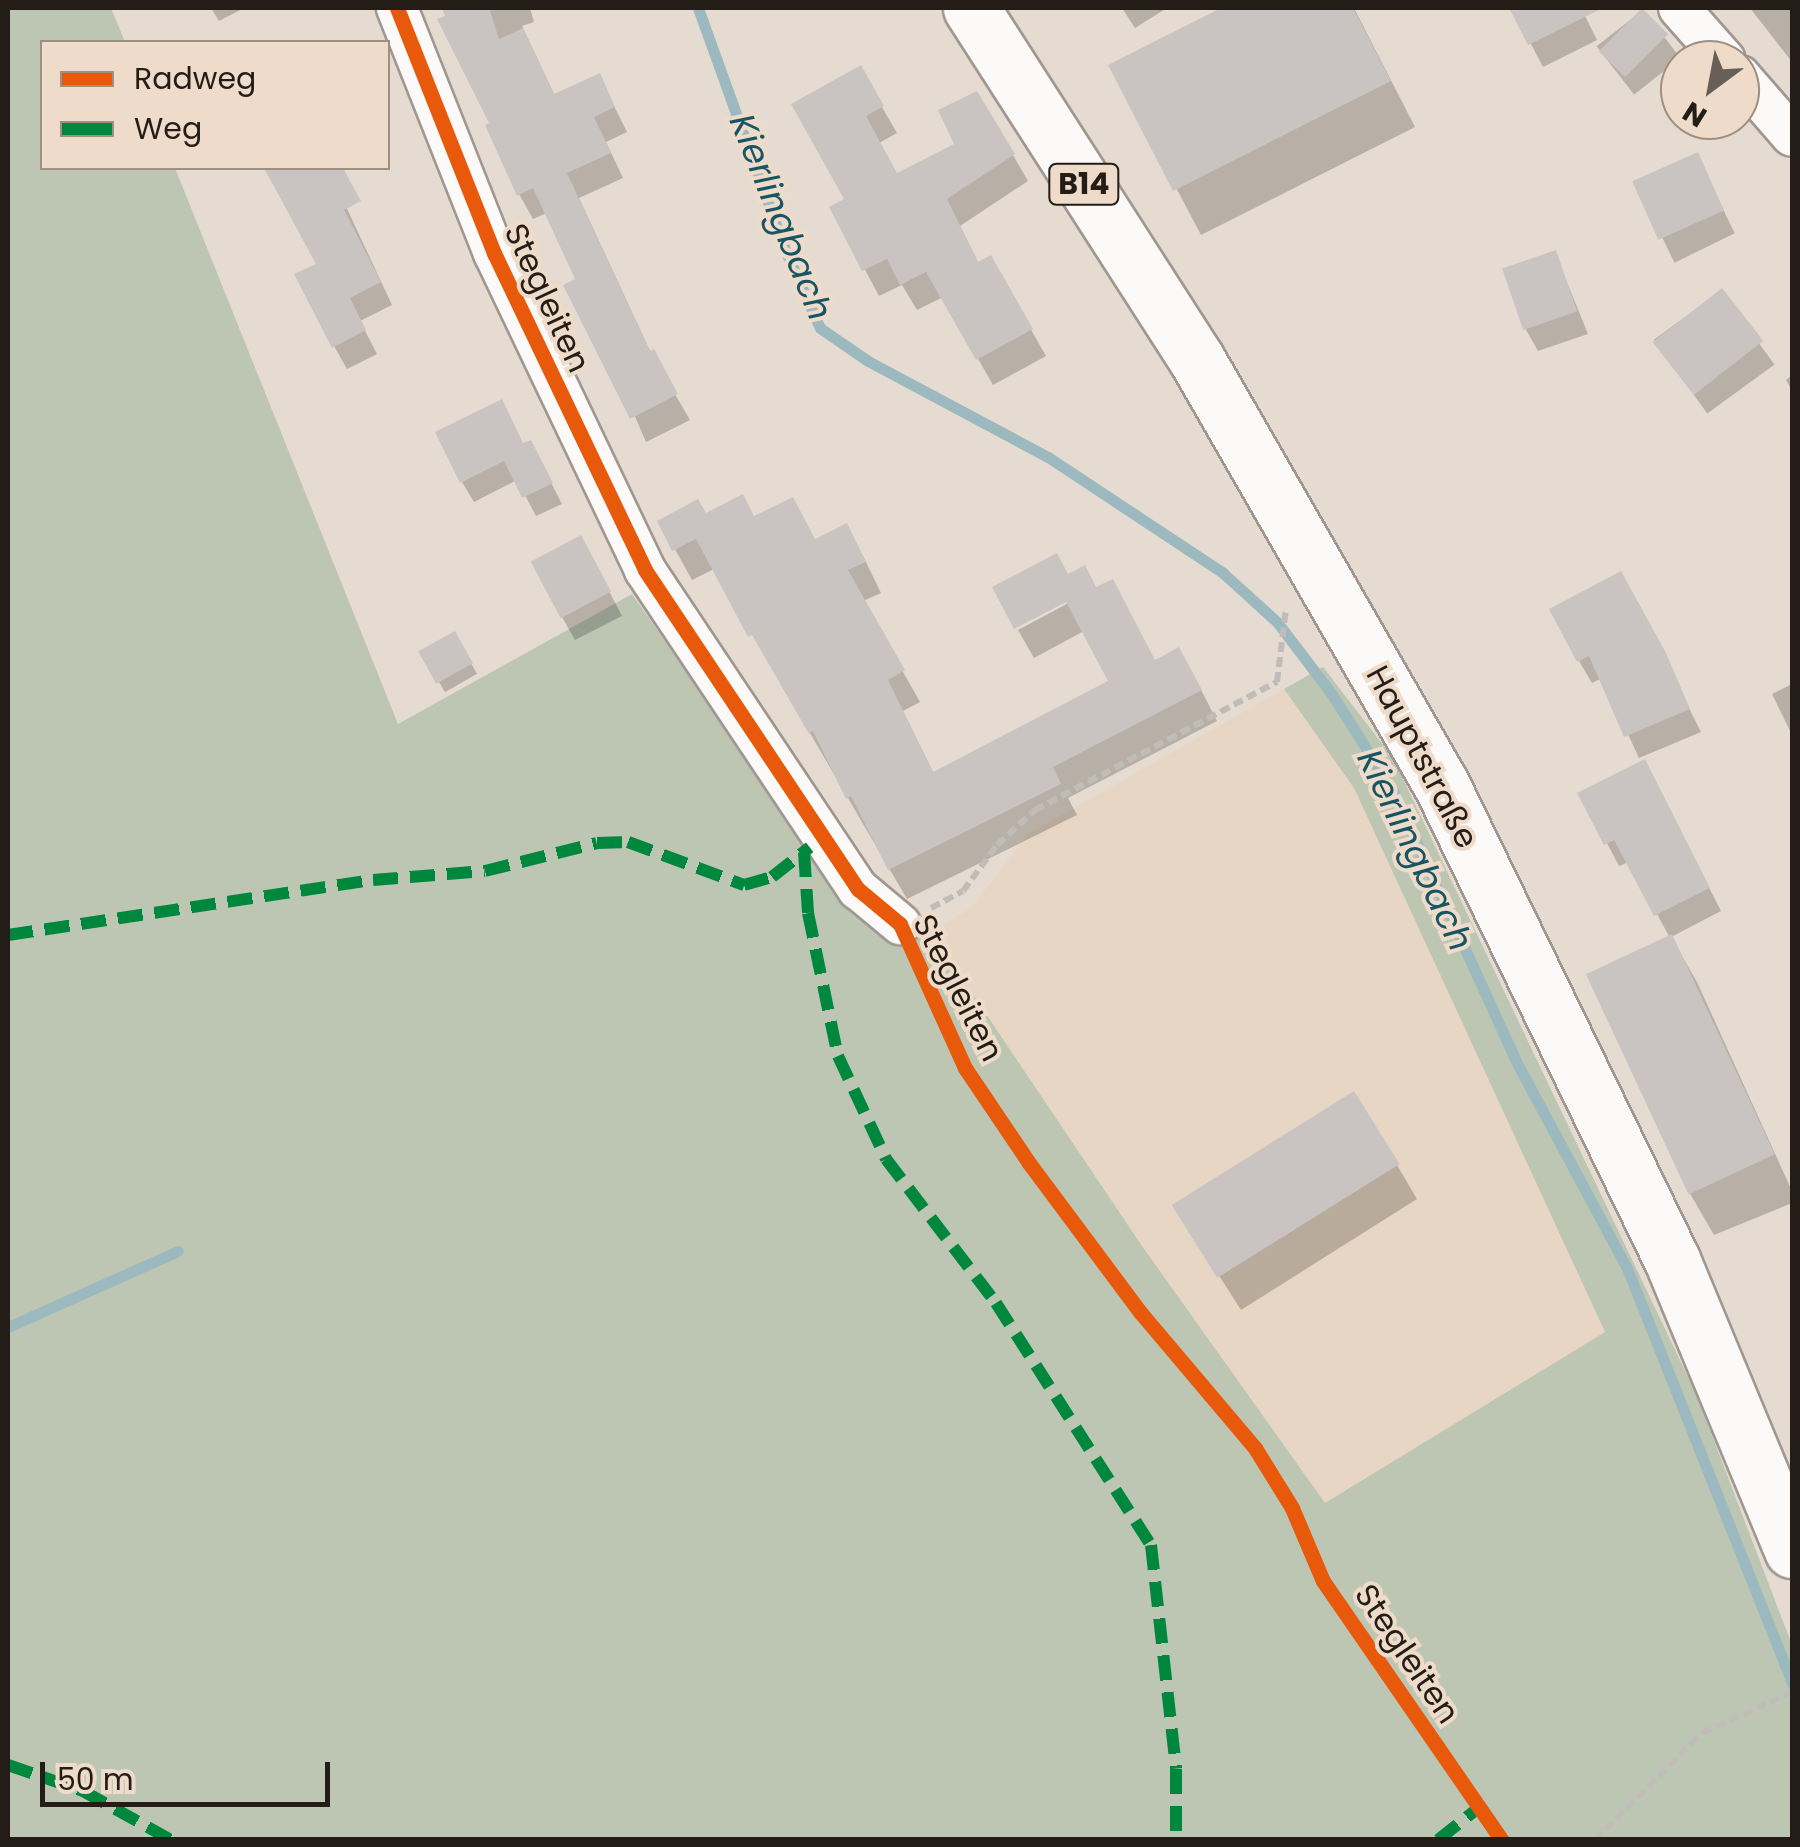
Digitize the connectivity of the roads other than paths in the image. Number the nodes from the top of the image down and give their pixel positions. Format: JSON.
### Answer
{"nodes":[{"id":1,"x":397,"y":8,"type":"edge"},
{"id":2,"x":970,"y":8,"type":"edge"},
{"id":3,"x":1679,"y":8,"type":"edge"},
{"id":4,"x":1708,"y":40,"type":"edge"},
{"id":5,"x":1760,"y":99,"type":"edge"},
{"id":6,"x":1792,"y":136,"type":"edge"},
{"id":7,"x":900,"y":924,"type":"road end"},
{"id":8,"x":1792,"y":1550,"type":"edge"}],
"edges":[{"from":1,"to":7,"type":"street","name":"Stegleiten"},
{"from":2,"to":8,"type":"main road","name":"Hauptstraße","number":"B14"},
{"from":3,"to":4,"type":"street"},
{"from":5,"to":6,"type":"street"}]}
